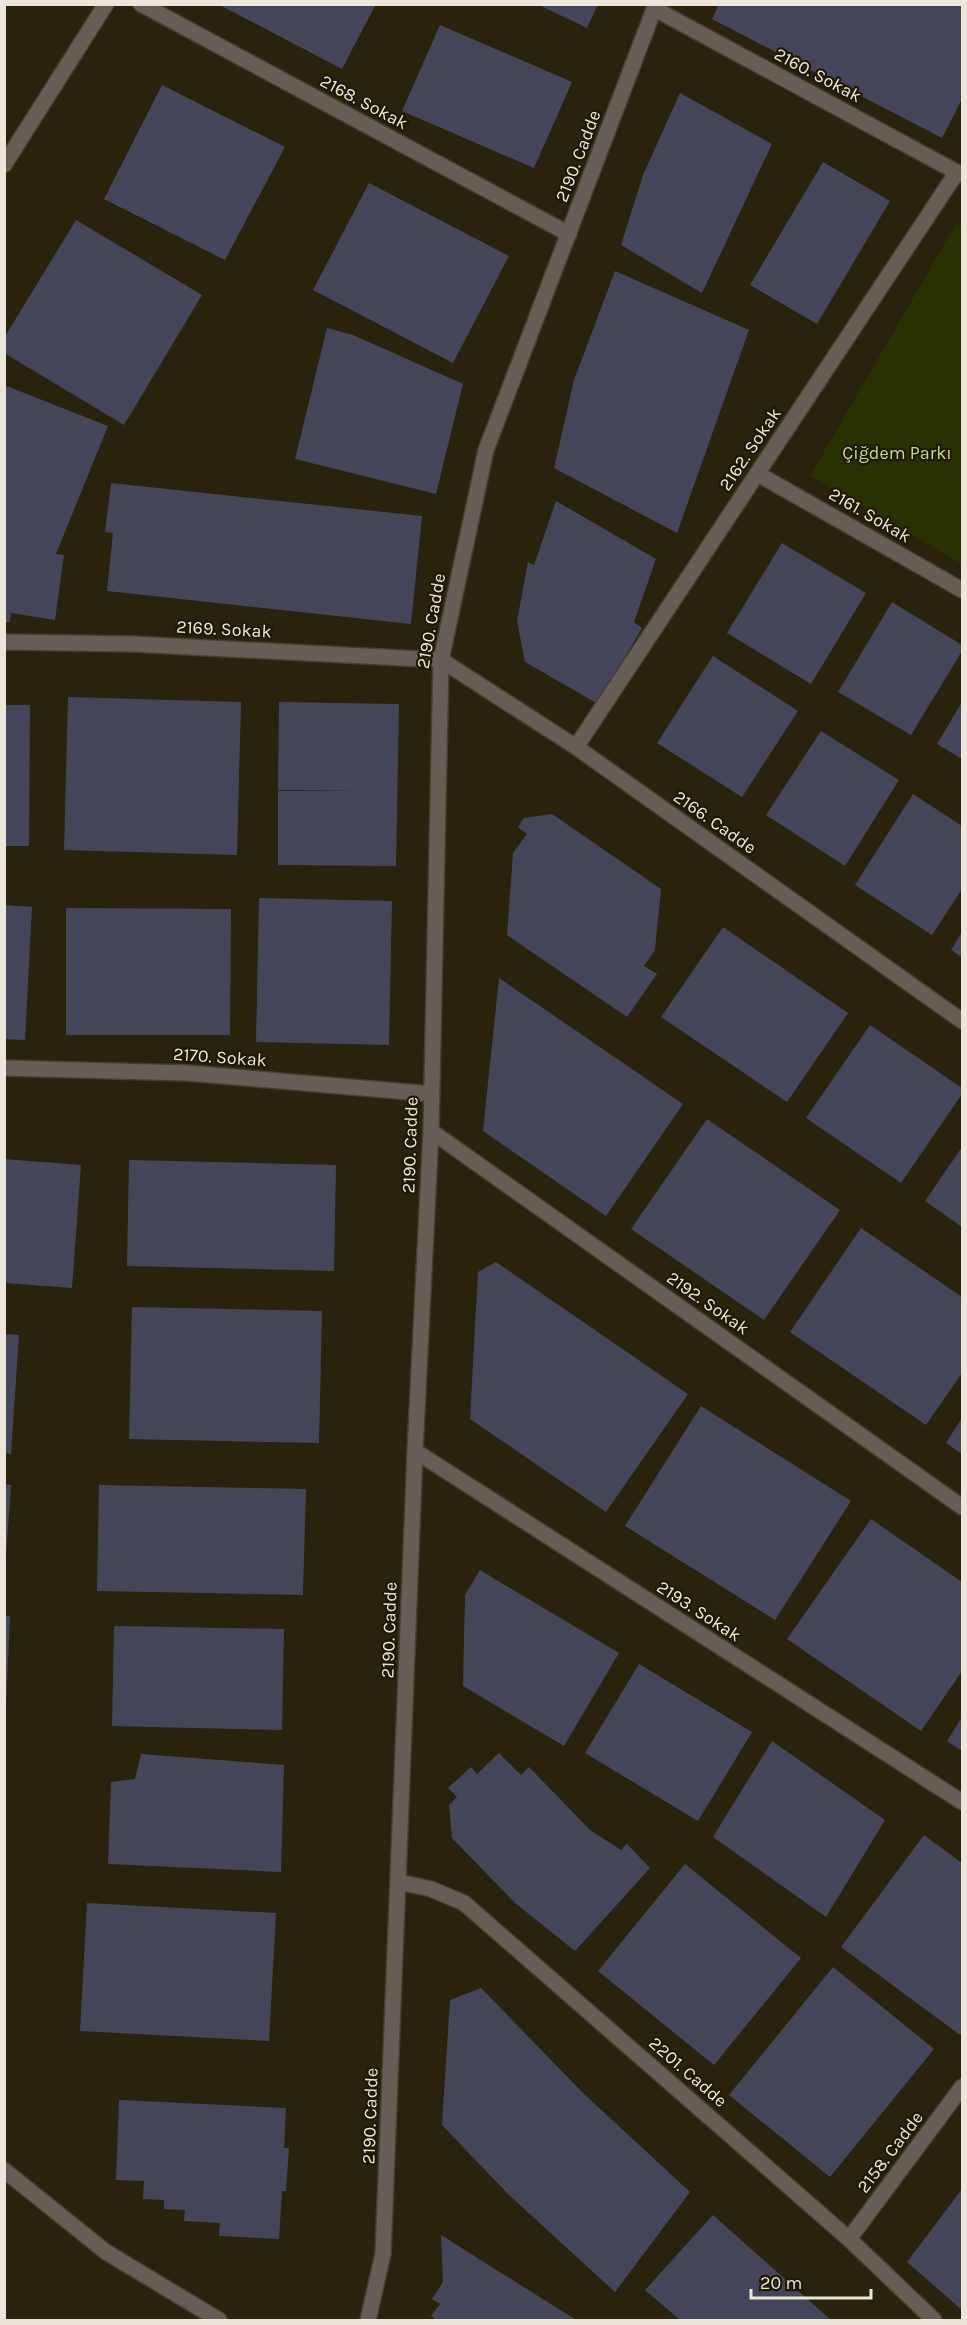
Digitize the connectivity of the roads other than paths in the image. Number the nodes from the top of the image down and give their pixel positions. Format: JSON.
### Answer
{"nodes":[{"id":1,"x":106,"y":4,"type":"edge"},
{"id":2,"x":141,"y":4,"type":"edge"},
{"id":3,"x":655,"y":7,"type":"edge"},
{"id":4,"x":4,"y":165,"type":"edge"},
{"id":5,"x":960,"y":174,"type":"edge"},
{"id":6,"x":569,"y":234,"type":"junction"},
{"id":7,"x":758,"y":474,"type":"junction"},
{"id":8,"x":963,"y":590,"type":"edge"},
{"id":9,"x":4,"y":642,"type":"edge"},
{"id":10,"x":441,"y":660,"type":"junction"},
{"id":11,"x":576,"y":747,"type":"junction"},
{"id":12,"x":963,"y":1021,"type":"edge"},
{"id":13,"x":4,"y":1068,"type":"edge"},
{"id":14,"x":432,"y":1094,"type":"junction"},
{"id":15,"x":431,"y":1131,"type":"junction"},
{"id":16,"x":415,"y":1451,"type":"junction"},
{"id":17,"x":963,"y":1507,"type":"edge"},
{"id":18,"x":963,"y":1802,"type":"edge"},
{"id":19,"x":399,"y":1882,"type":"junction"},
{"id":20,"x":963,"y":2087,"type":"edge"},
{"id":21,"x":4,"y":2170,"type":"edge"},
{"id":22,"x":849,"y":2240,"type":"junction"},
{"id":23,"x":219,"y":2320,"type":"edge"},
{"id":24,"x":368,"y":2320,"type":"edge"},
{"id":25,"x":934,"y":2320,"type":"edge"}],
"edges":[{"from":1,"to":4,"type":"street"},
{"from":2,"to":6,"type":"street","name":"2168. Sokak"},
{"from":3,"to":5,"type":"street","name":"2160. Sokak"},
{"from":3,"to":6,"type":"street","name":"2190. Cadde"},
{"from":5,"to":7,"type":"street","name":"2162. Sokak"},
{"from":6,"to":10,"type":"street","name":"2190. Cadde"},
{"from":7,"to":8,"type":"street","name":"2161. Sokak"},
{"from":7,"to":11,"type":"street","name":"2162. Sokak"},
{"from":9,"to":10,"type":"street","name":"2169. Sokak"},
{"from":10,"to":11,"type":"street","name":"2166. Cadde"},
{"from":10,"to":14,"type":"street","name":"2190. Cadde"},
{"from":11,"to":12,"type":"street","name":"2166. Cadde"},
{"from":13,"to":14,"type":"street","name":"2170. Sokak"},
{"from":14,"to":15,"type":"street","name":"2190. Cadde"},
{"from":15,"to":16,"type":"street","name":"2190. Cadde"},
{"from":15,"to":17,"type":"street","name":"2192. Sokak"},
{"from":16,"to":18,"type":"street","name":"2193. Sokak"},
{"from":16,"to":19,"type":"street","name":"2190. Cadde"},
{"from":19,"to":22,"type":"street","name":"2201. Cadde"},
{"from":19,"to":24,"type":"street","name":"2190. Cadde"},
{"from":20,"to":22,"type":"street","name":"2158. Cadde"},
{"from":21,"to":23,"type":"street"},
{"from":22,"to":25,"type":"street","name":"2201. Cadde"}]}
